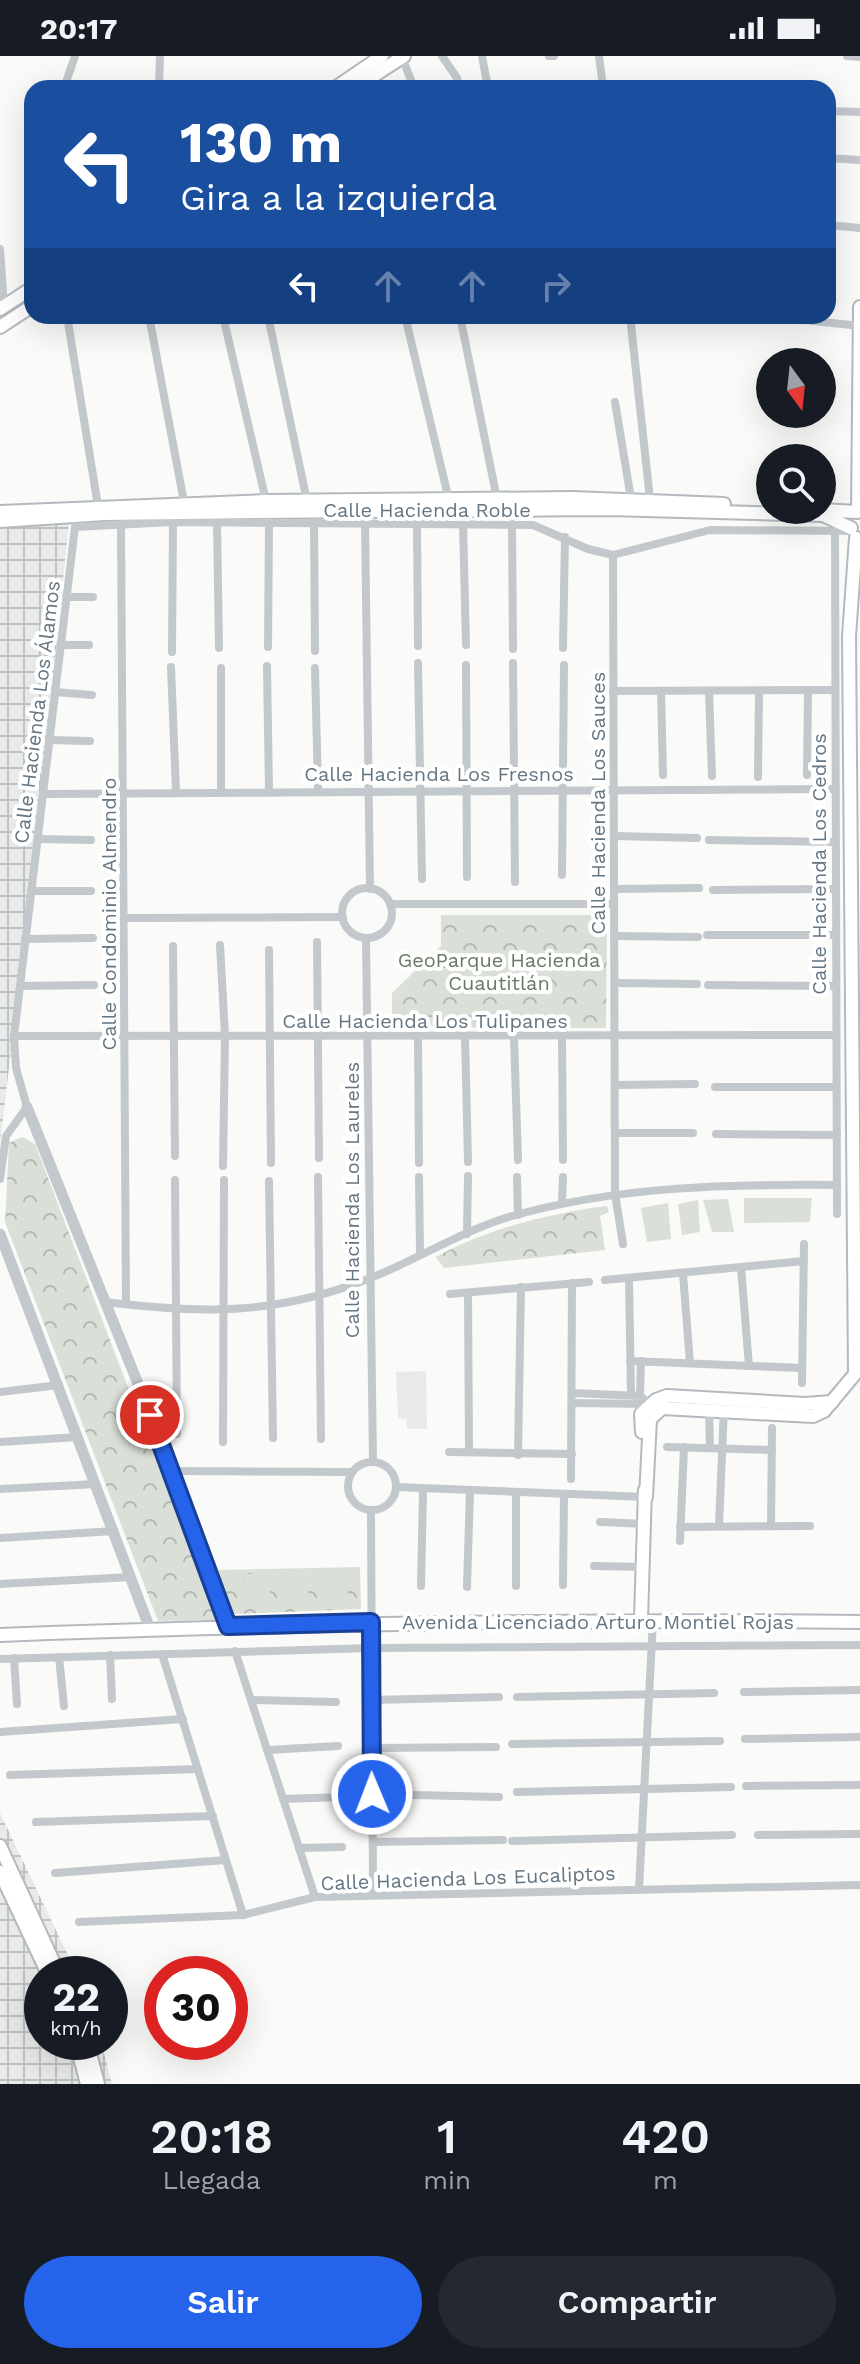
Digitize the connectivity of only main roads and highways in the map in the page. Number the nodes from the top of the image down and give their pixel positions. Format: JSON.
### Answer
{"nodes":[{"id":1,"x":382,"y":56,"type":"edge"},
{"id":2,"x":403,"y":57,"type":"edge"},
{"id":3,"x":347,"y":80,"type":"edge"},
{"id":4,"x":367,"y":80,"type":"edge"},
{"id":5,"x":24,"y":293,"type":"edge"},
{"id":6,"x":860,"y":307,"type":"edge"},
{"id":7,"x":2,"y":308,"type":"edge"},
{"id":8,"x":24,"y":311,"type":"edge"},
{"id":9,"x":860,"y":326,"type":"edge"},
{"id":10,"x":0,"y":327,"type":"edge"},
{"id":11,"x":859,"y":444,"type":"edge"},
{"id":12,"x":756,"y":506,"type":"edge"},
{"id":13,"x":836,"y":510,"type":"edge"},
{"id":14,"x":858,"y":511,"type":"edge"},
{"id":15,"x":0,"y":512,"type":"edge"},
{"id":16,"x":0,"y":521,"type":"edge"},
{"id":17,"x":854,"y":535,"type":"edge"},
{"id":18,"x":857,"y":1188,"type":"edge"},
{"id":19,"x":858,"y":1371,"type":"edge"},
{"id":20,"x":647,"y":1619,"type":"junction"},
{"id":21,"x":860,"y":1622,"type":"edge"},
{"id":22,"x":0,"y":1635,"type":"edge"},
{"id":23,"x":0,"y":1846,"type":"edge"},
{"id":24,"x":0,"y":1872,"type":"edge"},
{"id":25,"x":40,"y":1956,"type":"edge"},
{"id":26,"x":51,"y":1956,"type":"edge"},
{"id":27,"x":81,"y":2060,"type":"edge"},
{"id":28,"x":92,"y":2060,"type":"edge"},
{"id":29,"x":87,"y":2084,"type":"edge"},
{"id":30,"x":98,"y":2084,"type":"edge"}],
"edges":[{"from":1,"to":3,"type":"main road"},
{"from":2,"to":4,"type":"main road"},
{"from":5,"to":7,"type":"main road"},
{"from":6,"to":9,"type":"main road"},
{"from":8,"to":10,"type":"main road"},
{"from":9,"to":11,"type":"main road"},
{"from":11,"to":14,"type":"main road"},
{"from":12,"to":15,"type":"main road","name":"Calle Hacienda Roble"},
{"from":13,"to":14,"type":"main road"},
{"from":14,"to":17,"type":"main road"},
{"from":16,"to":17,"type":"main road","name":"Calle Hacienda Roble"},
{"from":17,"to":18,"type":"main road"},
{"from":18,"to":19,"type":"main road"},
{"from":19,"to":20,"type":"main road"},
{"from":20,"to":21,"type":"main road","name":"Avenida Licenciado Arturo Montiel Rojas"},
{"from":20,"to":22,"type":"main road","name":"Avenida Licenciado Arturo Montiel Rojas"},
{"from":23,"to":26,"type":"main road"},
{"from":24,"to":25,"type":"main road"},
{"from":27,"to":29,"type":"main road"},
{"from":28,"to":30,"type":"main road"}]}
